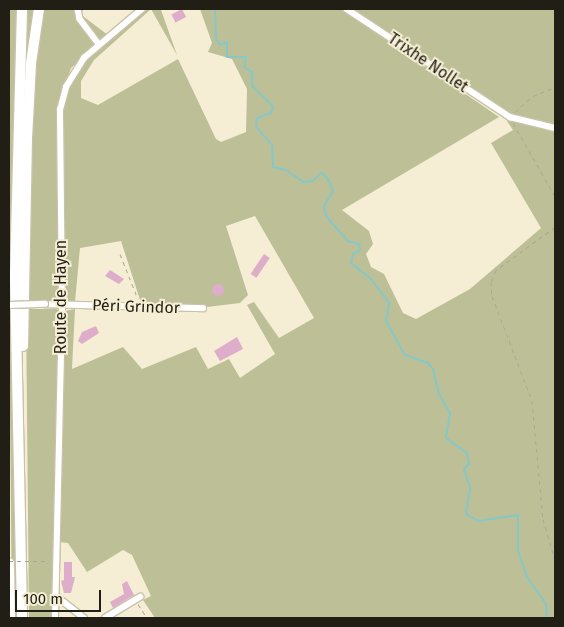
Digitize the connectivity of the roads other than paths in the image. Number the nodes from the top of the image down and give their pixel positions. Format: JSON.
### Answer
{"nodes":[{"id":1,"x":22,"y":9,"type":"edge"},
{"id":2,"x":39,"y":9,"type":"edge"},
{"id":3,"x":78,"y":9,"type":"edge"},
{"id":4,"x":142,"y":9,"type":"edge"},
{"id":5,"x":347,"y":9,"type":"edge"},
{"id":6,"x":99,"y":44,"type":"junction"},
{"id":7,"x":555,"y":128,"type":"edge"},
{"id":8,"x":62,"y":304,"type":"junction"},
{"id":9,"x":9,"y":305,"type":"edge"},
{"id":10,"x":204,"y":308,"type":"dead end"},
{"id":11,"x":18,"y":411,"type":"junction"},
{"id":12,"x":9,"y":562,"type":"edge"},
{"id":13,"x":55,"y":595,"type":"junction"},
{"id":14,"x":138,"y":598,"type":"road end"},
{"id":15,"x":10,"y":618,"type":"edge"},
{"id":16,"x":22,"y":618,"type":"edge"},
{"id":17,"x":55,"y":618,"type":"edge"},
{"id":18,"x":84,"y":618,"type":"edge"},
{"id":19,"x":105,"y":618,"type":"edge"}],
"edges":[{"from":1,"to":11,"type":"highway"},
{"from":2,"to":11,"type":"highway"},
{"from":3,"to":6,"type":"street"},
{"from":4,"to":6,"type":"street","name":"Route de Hayen"},
{"from":5,"to":7,"type":"street","name":"Trixhe Nollet"},
{"from":6,"to":8,"type":"street","name":"Route de Hayen"},
{"from":8,"to":9,"type":"street","name":"Péri Grindor","bridge":true},
{"from":8,"to":10,"type":"street","name":"Péri Grindor"},
{"from":8,"to":13,"type":"street","name":"Route de Hayen"},
{"from":11,"to":16,"type":"highway"},
{"from":12,"to":15,"type":"highway"},
{"from":13,"to":17,"type":"street","name":"Route de Hayen"},
{"from":13,"to":18,"type":"street"},
{"from":14,"to":19,"type":"street"}]}
